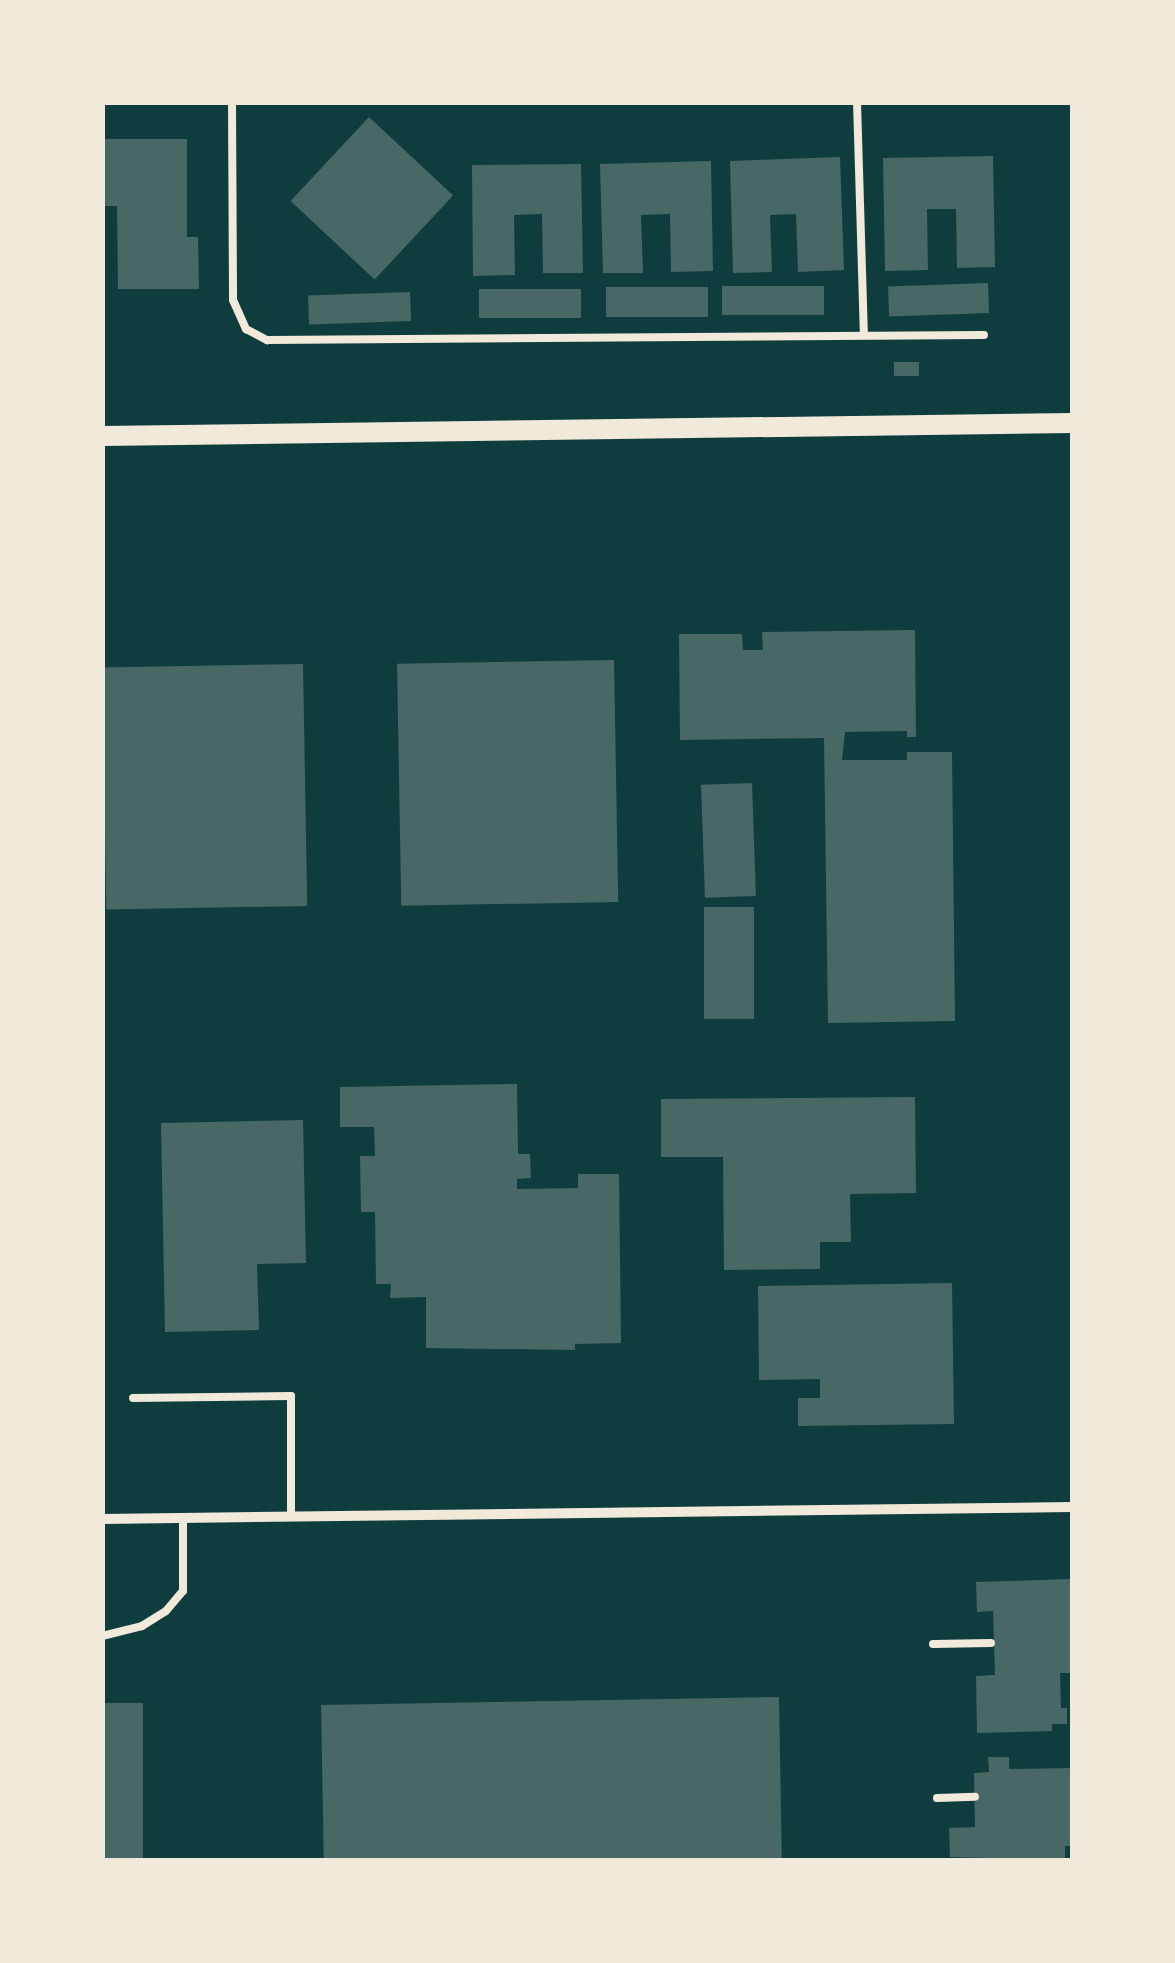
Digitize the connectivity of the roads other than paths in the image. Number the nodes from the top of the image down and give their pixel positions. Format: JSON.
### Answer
{"nodes":[{"id":1,"x":232,"y":102,"type":"edge"},
{"id":2,"x":857,"y":102,"type":"edge"},
{"id":3,"x":864,"y":335,"type":"junction"},
{"id":4,"x":984,"y":335,"type":"dead end"},
{"id":5,"x":1072,"y":422,"type":"edge"},
{"id":6,"x":102,"y":436,"type":"edge"},
{"id":7,"x":133,"y":1398,"type":"dead end"},
{"id":8,"x":1072,"y":1506,"type":"edge"},
{"id":9,"x":291,"y":1517,"type":"junction"},
{"id":10,"x":183,"y":1519,"type":"junction"},
{"id":11,"x":102,"y":1520,"type":"edge"},
{"id":12,"x":102,"y":1636,"type":"edge"},
{"id":13,"x":991,"y":1643,"type":"dead end"},
{"id":14,"x":933,"y":1644,"type":"dead end"},
{"id":15,"x":975,"y":1797,"type":"dead end"},
{"id":16,"x":937,"y":1798,"type":"dead end"}],
"edges":[{"from":1,"to":3,"type":"lane"},
{"from":2,"to":3,"type":"lane"},
{"from":3,"to":4,"type":"lane"},
{"from":5,"to":6,"type":"main road"},
{"from":7,"to":9,"type":"lane"},
{"from":8,"to":9,"type":"street"},
{"from":9,"to":10,"type":"street"},
{"from":10,"to":11,"type":"street"},
{"from":10,"to":12,"type":"lane"},
{"from":13,"to":14,"type":"lane"},
{"from":15,"to":16,"type":"lane"}]}
